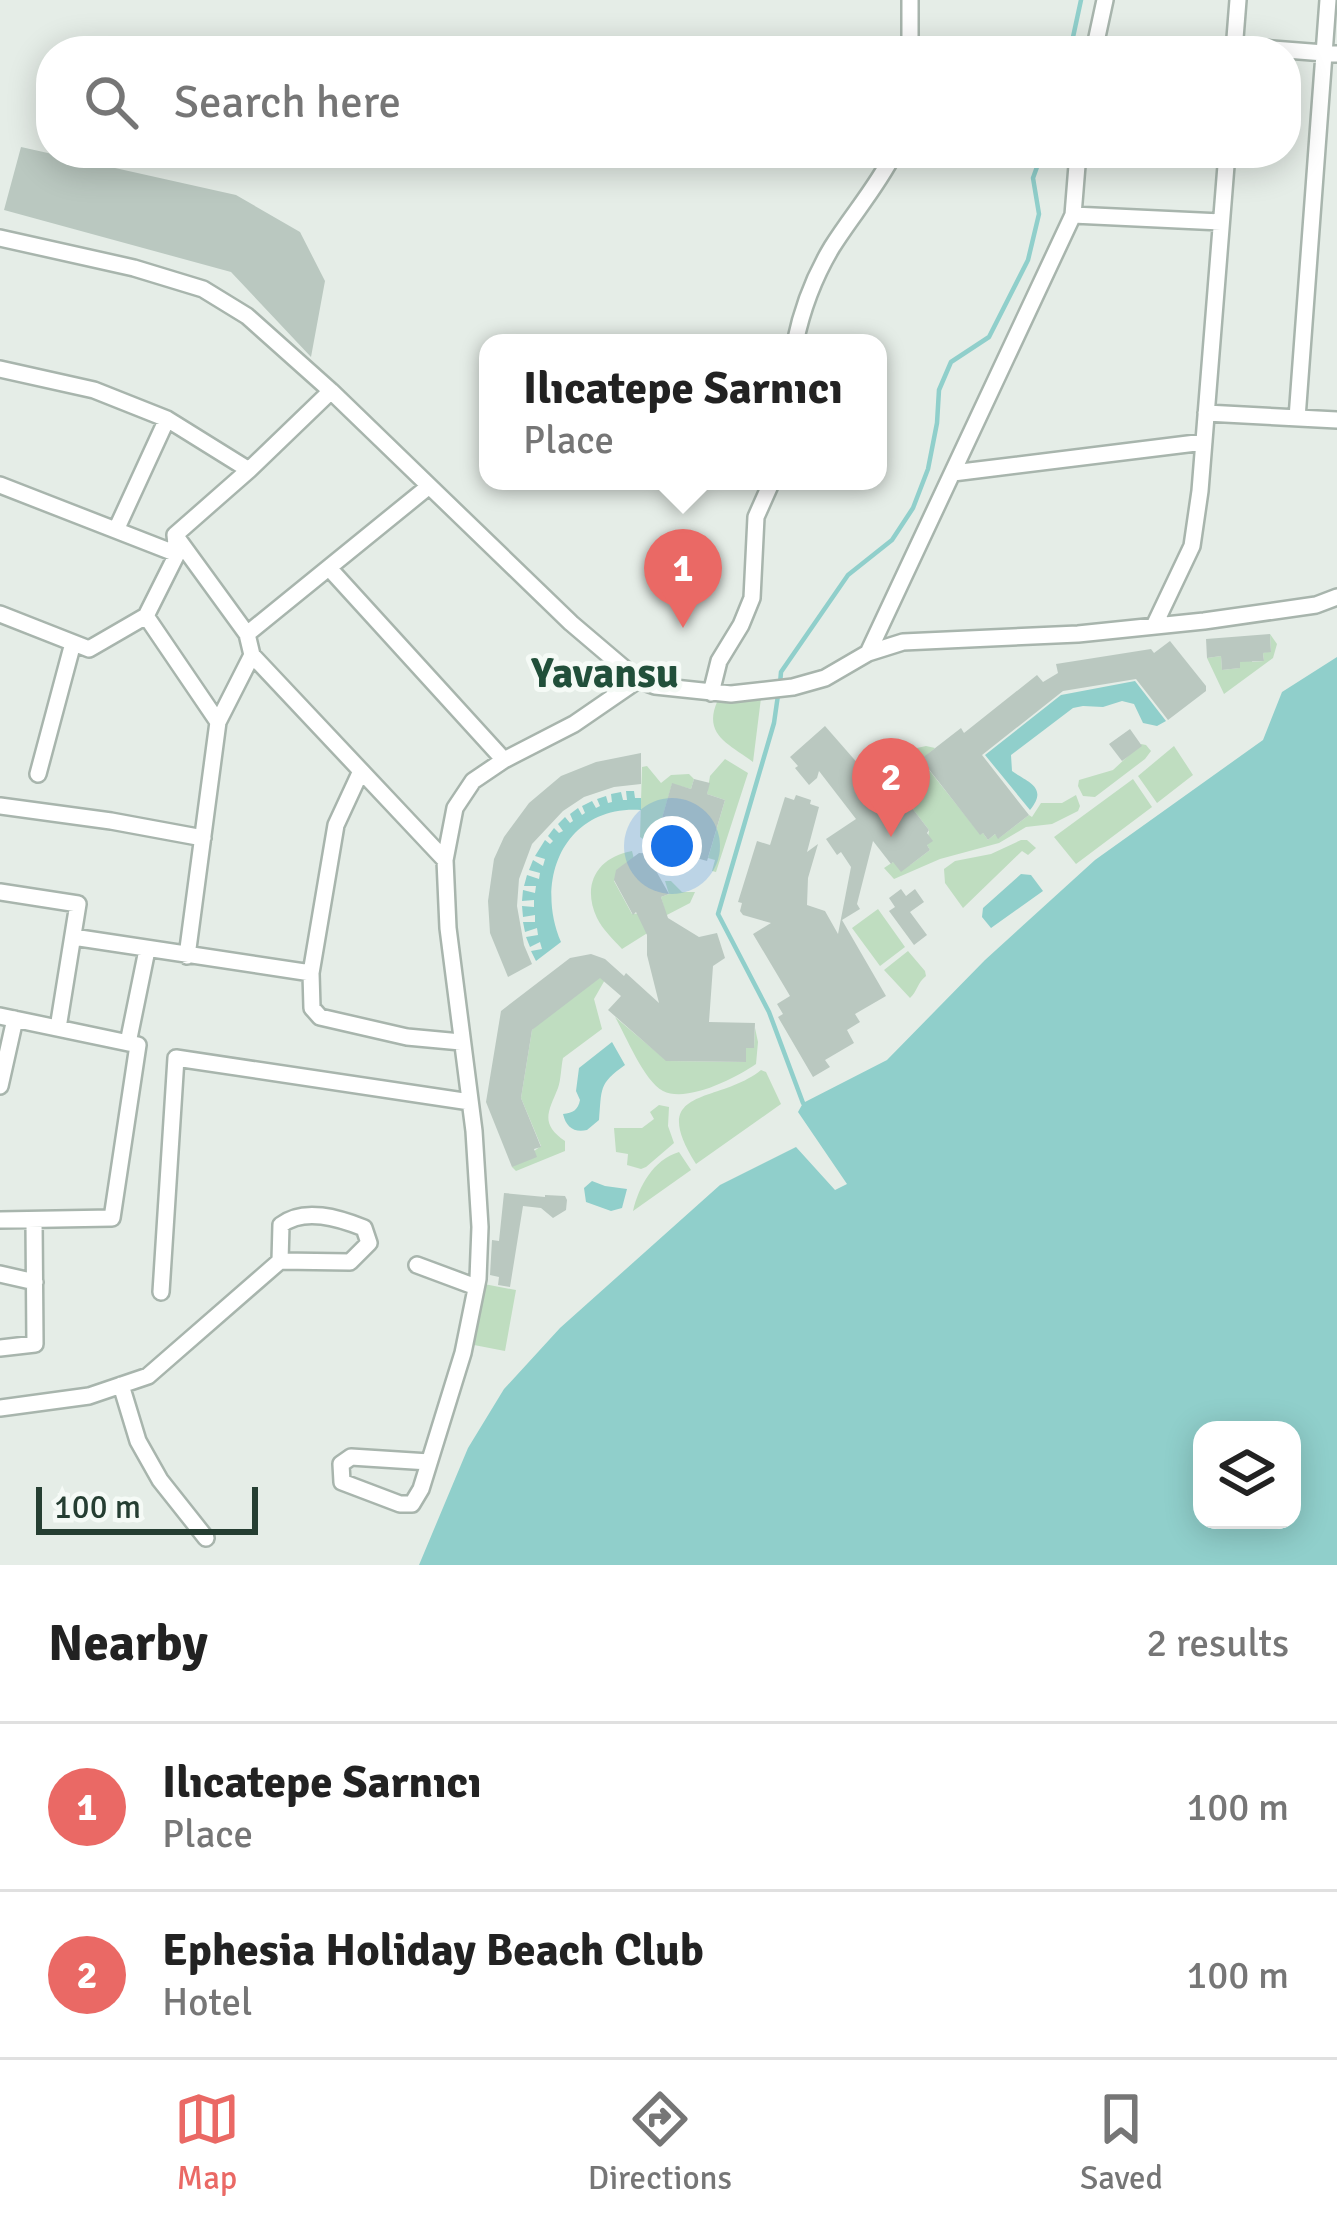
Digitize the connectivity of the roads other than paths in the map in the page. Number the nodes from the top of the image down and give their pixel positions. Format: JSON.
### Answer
{"nodes":[{"id":1,"x":910,"y":0,"type":"edge"},
{"id":2,"x":1105,"y":0,"type":"edge"},
{"id":3,"x":1238,"y":0,"type":"edge"},
{"id":4,"x":1328,"y":0,"type":"edge"},
{"id":5,"x":910,"y":36,"type":"edge"},
{"id":6,"x":1097,"y":36,"type":"edge"},
{"id":7,"x":1236,"y":36,"type":"edge"},
{"id":8,"x":1330,"y":53,"type":"edge"},
{"id":9,"x":887,"y":168,"type":"edge"},
{"id":10,"x":1077,"y":168,"type":"edge"},
{"id":11,"x":1225,"y":168,"type":"edge"},
{"id":12,"x":1073,"y":215,"type":"junction"},
{"id":13,"x":1221,"y":223,"type":"junction"},
{"id":14,"x":0,"y":238,"type":"edge"},
{"id":15,"x":797,"y":334,"type":"edge"},
{"id":16,"x":0,"y":369,"type":"edge"},
{"id":17,"x":331,"y":392,"type":"junction"},
{"id":18,"x":1206,"y":413,"type":"junction"},
{"id":19,"x":1297,"y":418,"type":"junction"},
{"id":20,"x":167,"y":419,"type":"junction"},
{"id":21,"x":1337,"y":420,"type":"edge"},
{"id":22,"x":1204,"y":442,"type":"junction"},
{"id":23,"x":249,"y":470,"type":"junction"},
{"id":24,"x":953,"y":473,"type":"junction"},
{"id":25,"x":0,"y":485,"type":"edge"},
{"id":26,"x":428,"y":487,"type":"junction"},
{"id":27,"x":768,"y":490,"type":"edge"},
{"id":28,"x":116,"y":530,"type":"junction"},
{"id":29,"x":175,"y":535,"type":"junction"},
{"id":30,"x":176,"y":554,"type":"junction"},
{"id":31,"x":329,"y":568,"type":"junction"},
{"id":32,"x":1337,"y":597,"type":"edge"},
{"id":33,"x":0,"y":614,"type":"edge"},
{"id":34,"x":146,"y":616,"type":"junction"},
{"id":35,"x":1154,"y":626,"type":"junction"},
{"id":36,"x":248,"y":634,"type":"junction"},
{"id":37,"x":73,"y":643,"type":"junction"},
{"id":38,"x":868,"y":653,"type":"junction"},
{"id":39,"x":253,"y":655,"type":"junction"},
{"id":40,"x":638,"y":680,"type":"junction"},
{"id":41,"x":711,"y":693,"type":"junction"},
{"id":42,"x":218,"y":722,"type":"junction"},
{"id":43,"x":504,"y":760,"type":"junction"},
{"id":44,"x":361,"y":771,"type":"junction"},
{"id":45,"x":38,"y":774,"type":"dead end"},
{"id":46,"x":0,"y":806,"type":"edge"},
{"id":47,"x":203,"y":838,"type":"junction"},
{"id":48,"x":445,"y":860,"type":"junction"},
{"id":49,"x":0,"y":892,"type":"edge"},
{"id":50,"x":73,"y":937,"type":"junction"},
{"id":51,"x":147,"y":950,"type":"junction"},
{"id":52,"x":187,"y":956,"type":"junction"},
{"id":53,"x":311,"y":973,"type":"junction"},
{"id":54,"x":8,"y":1018,"type":"edge"},
{"id":55,"x":58,"y":1028,"type":"junction"},
{"id":56,"x":461,"y":1042,"type":"junction"},
{"id":57,"x":128,"y":1043,"type":"junction"},
{"id":58,"x":0,"y":1086,"type":"edge"},
{"id":59,"x":470,"y":1102,"type":"junction"},
{"id":60,"x":0,"y":1220,"type":"edge"},
{"id":61,"x":34,"y":1221,"type":"junction"},
{"id":62,"x":280,"y":1261,"type":"junction"},
{"id":63,"x":417,"y":1264,"type":"dead end"},
{"id":64,"x":0,"y":1274,"type":"edge"},
{"id":65,"x":34,"y":1282,"type":"junction"},
{"id":66,"x":476,"y":1287,"type":"junction"},
{"id":67,"x":160,"y":1292,"type":"dead end"},
{"id":68,"x":0,"y":1348,"type":"edge"},
{"id":69,"x":121,"y":1384,"type":"junction"},
{"id":70,"x":0,"y":1408,"type":"edge"},
{"id":71,"x":429,"y":1462,"type":"junction"},
{"id":72,"x":206,"y":1538,"type":"dead end"}],
"edges":[{"from":1,"to":5,"type":"street"},
{"from":2,"to":6,"type":"street"},
{"from":3,"to":7,"type":"street"},
{"from":4,"to":8,"type":"street"},
{"from":8,"to":19,"type":"street"},
{"from":9,"to":15,"type":"street"},
{"from":10,"to":12,"type":"street"},
{"from":11,"to":13,"type":"street"},
{"from":12,"to":13,"type":"street"},
{"from":12,"to":24,"type":"street"},
{"from":13,"to":18,"type":"street"},
{"from":14,"to":17,"type":"street"},
{"from":16,"to":20,"type":"street"},
{"from":17,"to":23,"type":"street"},
{"from":17,"to":26,"type":"street"},
{"from":18,"to":19,"type":"street"},
{"from":18,"to":22,"type":"street"},
{"from":19,"to":21,"type":"street"},
{"from":20,"to":23,"type":"street"},
{"from":20,"to":28,"type":"street"},
{"from":22,"to":24,"type":"street"},
{"from":22,"to":35,"type":"street"},
{"from":23,"to":29,"type":"street"},
{"from":24,"to":38,"type":"street"},
{"from":25,"to":28,"type":"street"},
{"from":26,"to":31,"type":"street"},
{"from":26,"to":40,"type":"street"},
{"from":27,"to":41,"type":"street"},
{"from":28,"to":30,"type":"street"},
{"from":29,"to":30,"type":"street"},
{"from":29,"to":36,"type":"street"},
{"from":30,"to":34,"type":"street"},
{"from":31,"to":36,"type":"street"},
{"from":31,"to":43,"type":"street"},
{"from":32,"to":35,"type":"street"},
{"from":33,"to":37,"type":"street"},
{"from":34,"to":37,"type":"street"},
{"from":34,"to":42,"type":"street"},
{"from":35,"to":38,"type":"street"},
{"from":36,"to":39,"type":"street"},
{"from":37,"to":45,"type":"street"},
{"from":38,"to":41,"type":"street"},
{"from":39,"to":42,"type":"street"},
{"from":39,"to":44,"type":"street"},
{"from":40,"to":41,"type":"street"},
{"from":40,"to":43,"type":"street"},
{"from":42,"to":47,"type":"street"},
{"from":43,"to":48,"type":"street"},
{"from":44,"to":48,"type":"street"},
{"from":44,"to":53,"type":"street"},
{"from":46,"to":47,"type":"street"},
{"from":47,"to":52,"type":"street"},
{"from":48,"to":56,"type":"street"},
{"from":49,"to":50,"type":"street"},
{"from":50,"to":51,"type":"street"},
{"from":50,"to":55,"type":"street"},
{"from":51,"to":52,"type":"street"},
{"from":51,"to":57,"type":"street"},
{"from":52,"to":53,"type":"street"},
{"from":53,"to":56,"type":"street"},
{"from":54,"to":55,"type":"street"},
{"from":54,"to":58,"type":"street"},
{"from":55,"to":57,"type":"street"},
{"from":56,"to":59,"type":"street"},
{"from":57,"to":61,"type":"street"},
{"from":59,"to":66,"type":"street"},
{"from":59,"to":67,"type":"street"},
{"from":60,"to":61,"type":"street"},
{"from":61,"to":65,"type":"street"},
{"from":62,"to":62,"type":"street"},
{"from":62,"to":69,"type":"street"},
{"from":63,"to":66,"type":"street"},
{"from":64,"to":65,"type":"street"},
{"from":65,"to":68,"type":"street"},
{"from":66,"to":71,"type":"street"},
{"from":69,"to":70,"type":"street"},
{"from":69,"to":72,"type":"street"},
{"from":71,"to":71,"type":"street"}]}
